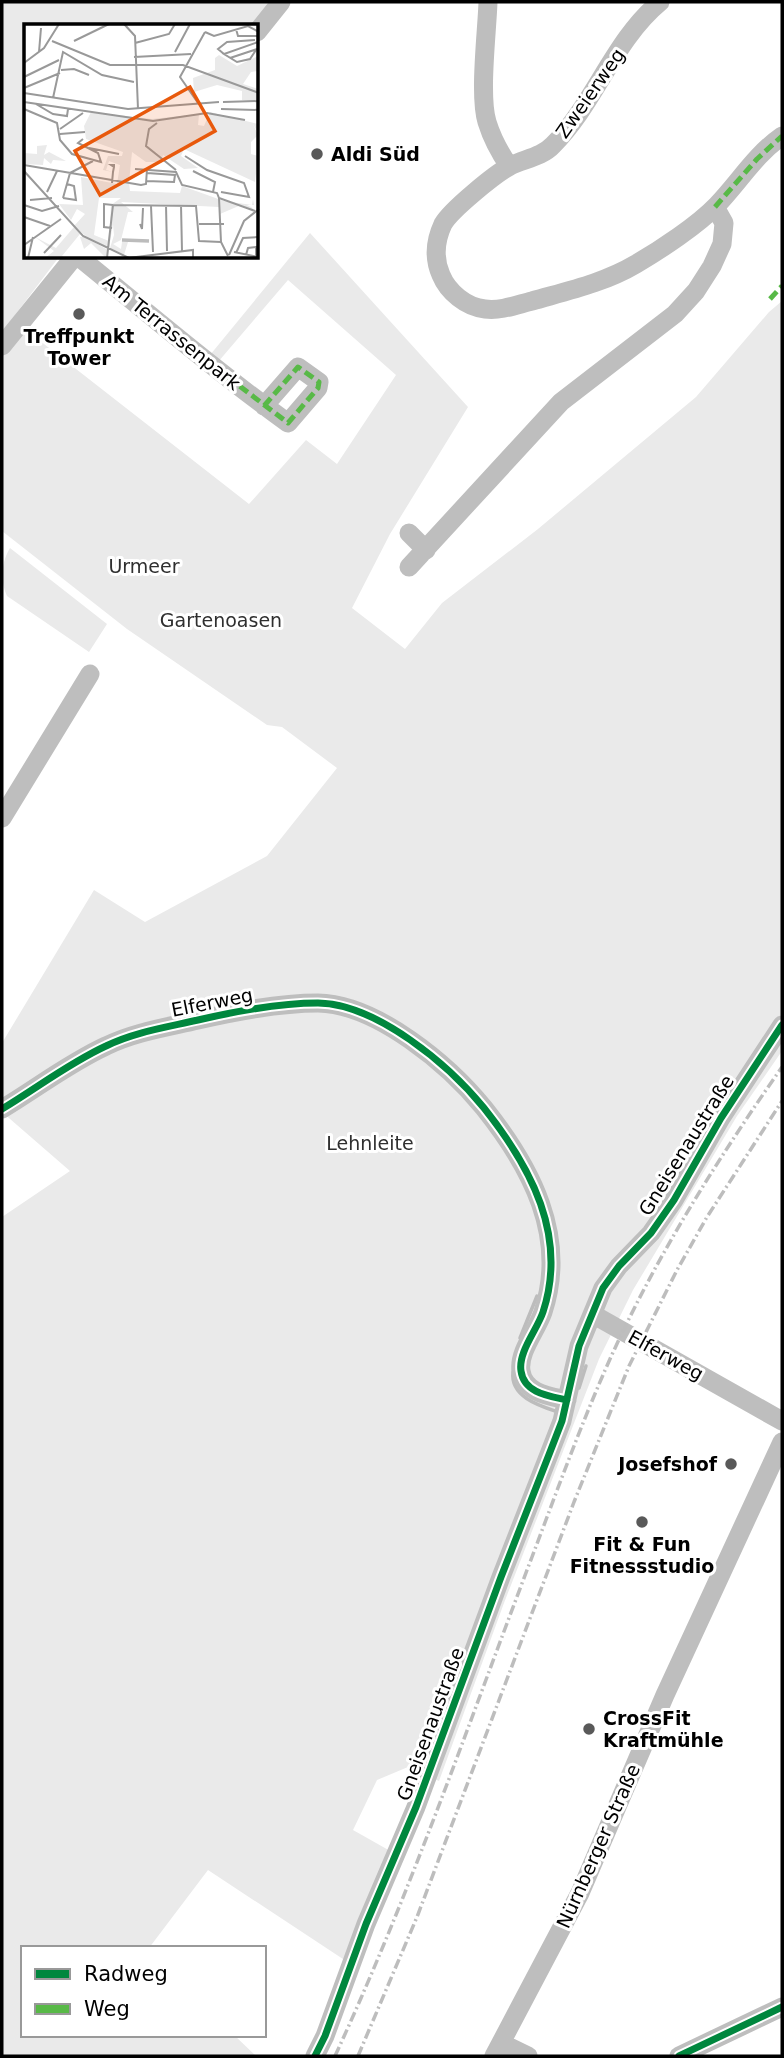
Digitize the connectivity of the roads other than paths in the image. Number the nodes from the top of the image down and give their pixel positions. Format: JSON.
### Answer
{"nodes":[{"id":1,"x":281,"y":2,"type":"edge"},
{"id":2,"x":488,"y":2,"type":"edge"},
{"id":3,"x":660,"y":2,"type":"edge"},
{"id":4,"x":259,"y":30,"type":"edge"},
{"id":5,"x":782,"y":136,"type":"edge"},
{"id":6,"x":509,"y":166,"type":"junction"},
{"id":7,"x":715,"y":207,"type":"junction"},
{"id":8,"x":74,"y":259,"type":"edge"},
{"id":9,"x":79,"y":259,"type":"edge"},
{"id":10,"x":2,"y":346,"type":"edge"},
{"id":11,"x":264,"y":406,"type":"dead end"},
{"id":12,"x":409,"y":533,"type":"dead end"},
{"id":13,"x":426,"y":550,"type":"junction"},
{"id":14,"x":409,"y":568,"type":"dead end"},
{"id":15,"x":90,"y":674,"type":"dead end"},
{"id":16,"x":2,"y":818,"type":"edge"},
{"id":17,"x":782,"y":1025,"type":"edge"},
{"id":18,"x":2,"y":1109,"type":"edge"},
{"id":19,"x":594,"y":1315,"type":"junction"},
{"id":20,"x":567,"y":1400,"type":"junction"},
{"id":21,"x":782,"y":1421,"type":"edge"},
{"id":22,"x":782,"y":1442,"type":"edge"},
{"id":23,"x":782,"y":2007,"type":"edge"},
{"id":24,"x":497,"y":2050,"type":"edge"},
{"id":25,"x":315,"y":2056,"type":"edge"},
{"id":26,"x":528,"y":2056,"type":"edge"},
{"id":27,"x":679,"y":2056,"type":"edge"}],
"edges":[{"from":1,"to":4,"type":"street"},
{"from":2,"to":6,"type":"street"},
{"from":3,"to":6,"type":"street","name":"Zweierweg"},
{"from":5,"to":7,"type":"street","name":"Zweierweg"},
{"from":6,"to":7,"type":"street","name":"Zweierweg"},
{"from":7,"to":13,"type":"street"},
{"from":8,"to":10,"type":"street"},
{"from":9,"to":11,"type":"street","name":"Am Terrassenpark"},
{"from":12,"to":13,"type":"street"},
{"from":13,"to":14,"type":"street"},
{"from":15,"to":16,"type":"street"},
{"from":17,"to":19,"type":"street","name":"Gneisenaustraße"},
{"from":18,"to":20,"type":"street","name":"Elferweg"},
{"from":19,"to":20,"type":"street"},
{"from":19,"to":21,"type":"street","name":"Elferweg"},
{"from":20,"to":25,"type":"street","name":"Gneisenaustraße"},
{"from":22,"to":24,"type":"street","name":"Nürnberger Straße"},
{"from":23,"to":27,"type":"street"},
{"from":24,"to":26,"type":"street"}]}
